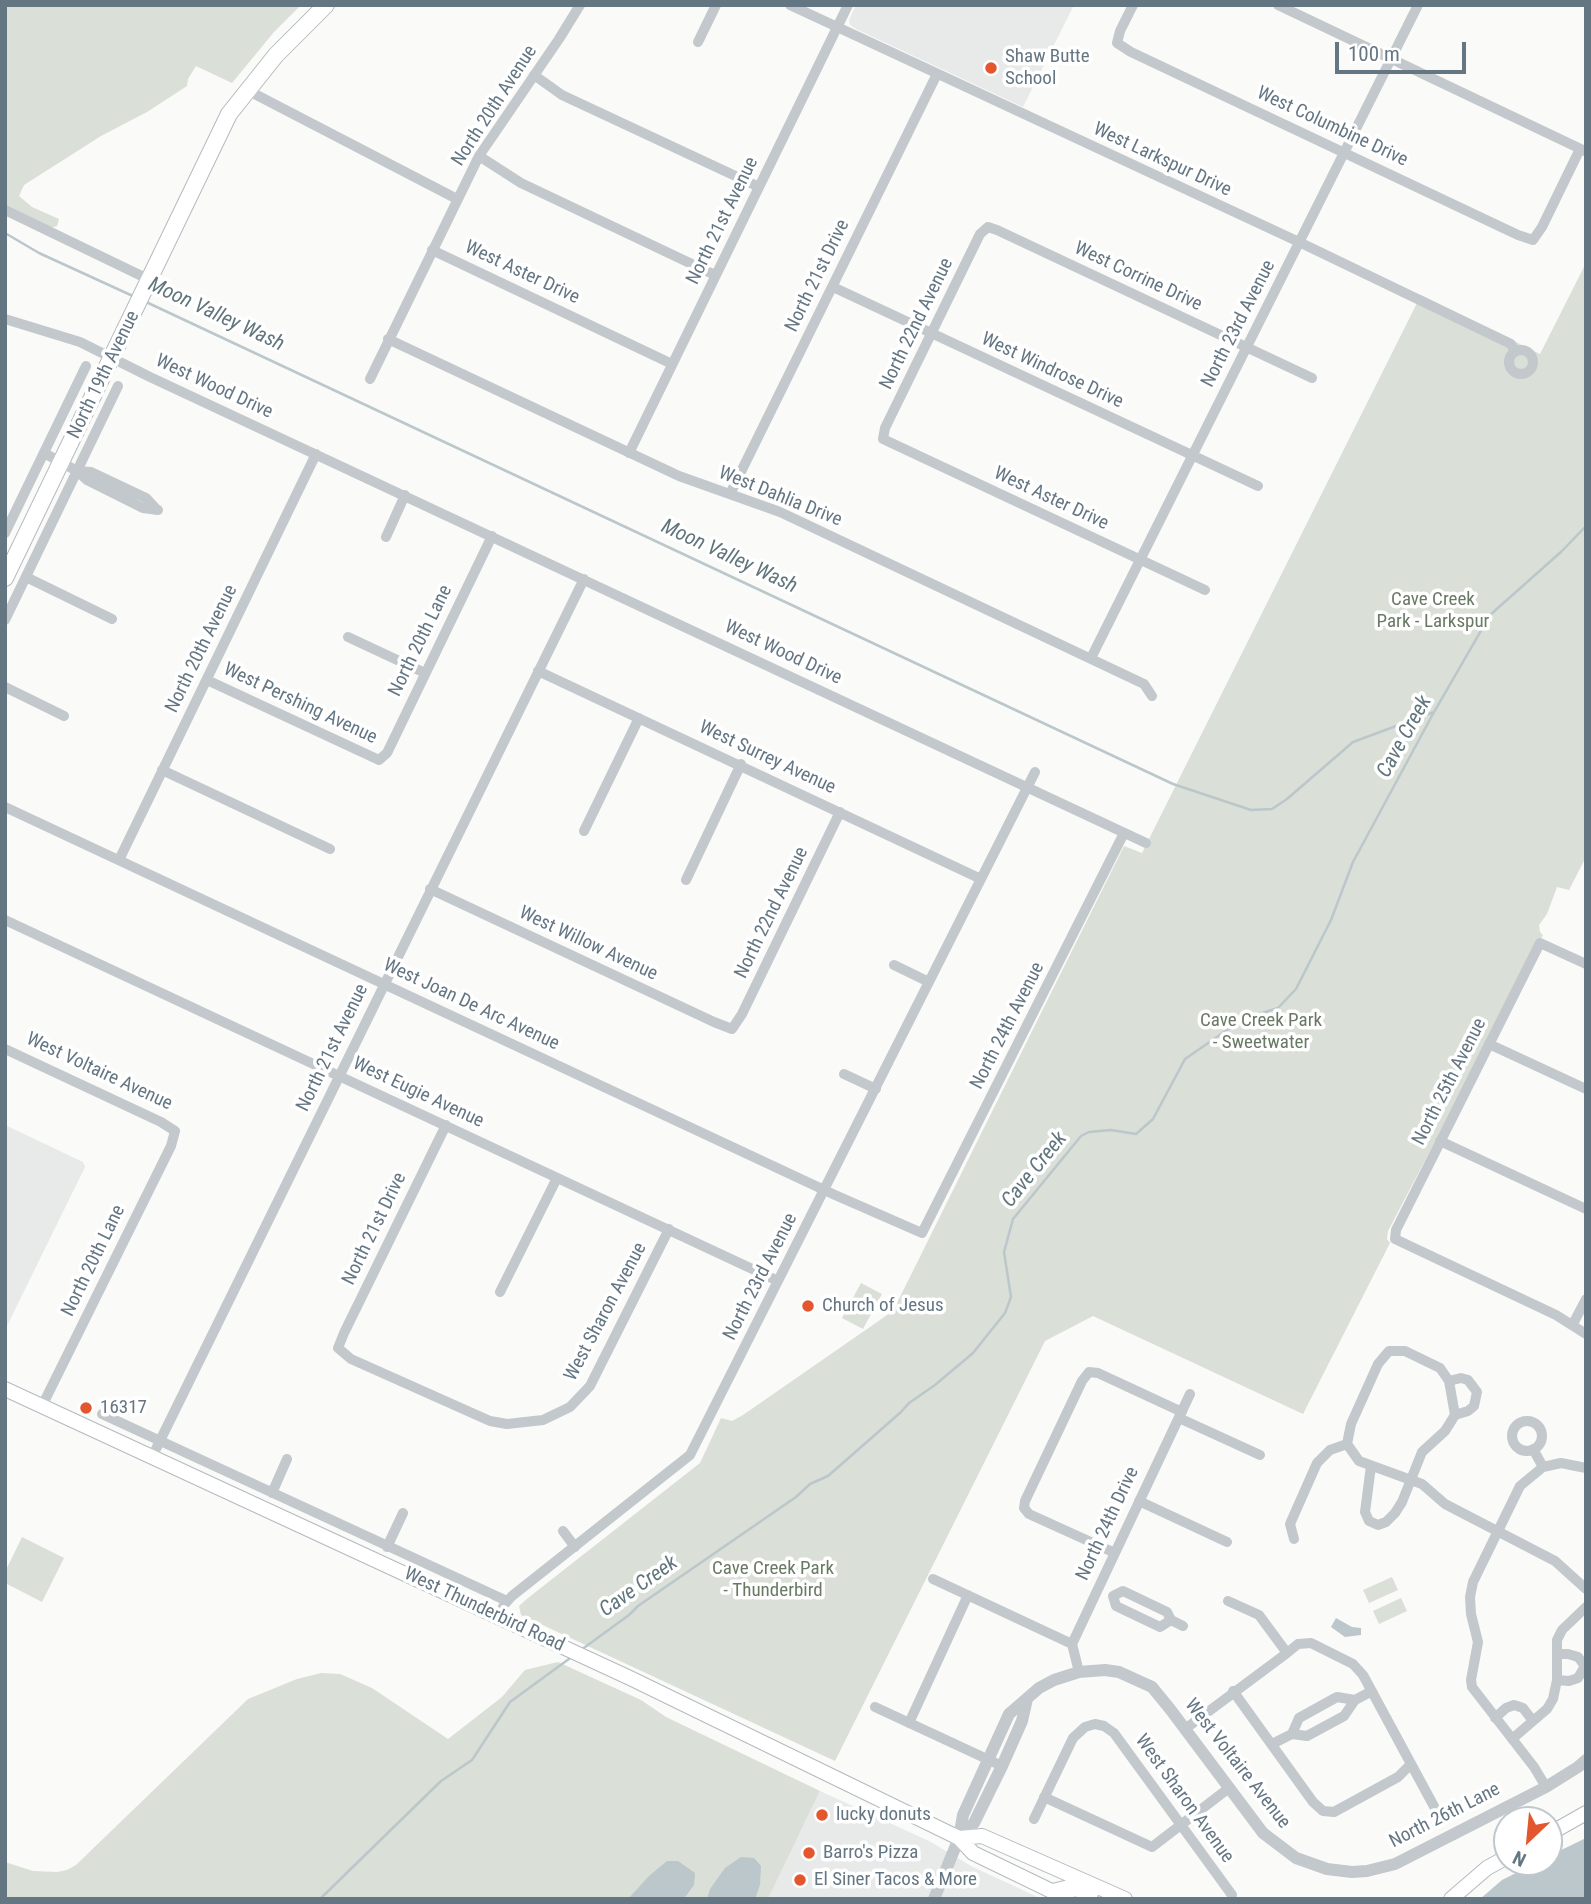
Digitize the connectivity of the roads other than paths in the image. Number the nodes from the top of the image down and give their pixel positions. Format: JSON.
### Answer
{"nodes":[{"id":1,"x":326,"y":5,"type":"edge"},
{"id":2,"x":580,"y":5,"type":"edge"},
{"id":3,"x":716,"y":5,"type":"edge"},
{"id":4,"x":790,"y":5,"type":"edge"},
{"id":5,"x":848,"y":5,"type":"edge"},
{"id":6,"x":1133,"y":5,"type":"edge"},
{"id":7,"x":1278,"y":5,"type":"edge"},
{"id":8,"x":1418,"y":5,"type":"edge"},
{"id":9,"x":838,"y":28,"type":"junction"},
{"id":10,"x":698,"y":42,"type":"dead end"},
{"id":11,"x":1391,"y":58,"type":"junction"},
{"id":12,"x":937,"y":74,"type":"junction"},
{"id":13,"x":534,"y":75,"type":"junction"},
{"id":14,"x":247,"y":90,"type":"junction"},
{"id":15,"x":1583,"y":150,"type":"edge"},
{"id":16,"x":1345,"y":152,"type":"junction"},
{"id":17,"x":479,"y":156,"type":"junction"},
{"id":18,"x":759,"y":187,"type":"junction"},
{"id":19,"x":457,"y":199,"type":"junction"},
{"id":20,"x":5,"y":210,"type":"edge"},
{"id":21,"x":5,"y":215,"type":"edge"},
{"id":22,"x":988,"y":227,"type":"joint"},
{"id":23,"x":1299,"y":242,"type":"junction"},
{"id":24,"x":432,"y":250,"type":"junction"},
{"id":25,"x":715,"y":275,"type":"junction"},
{"id":26,"x":147,"y":286,"type":"junction"},
{"id":27,"x":832,"y":287,"type":"junction"},
{"id":28,"x":5,"y":319,"type":"edge"},
{"id":29,"x":932,"y":334,"type":"junction"},
{"id":30,"x":388,"y":339,"type":"junction"},
{"id":31,"x":1247,"y":347,"type":"junction"},
{"id":32,"x":1515,"y":352,"type":"dead end"},
{"id":33,"x":112,"y":358,"type":"junction"},
{"id":34,"x":672,"y":364,"type":"junction"},
{"id":35,"x":86,"y":366,"type":"dead end"},
{"id":36,"x":1312,"y":378,"type":"dead end"},
{"id":37,"x":370,"y":379,"type":"dead end"},
{"id":38,"x":118,"y":386,"type":"dead end"},
{"id":39,"x":883,"y":439,"type":"joint"},
{"id":40,"x":44,"y":453,"type":"junction"},
{"id":41,"x":629,"y":453,"type":"junction"},
{"id":42,"x":316,"y":454,"type":"junction"},
{"id":43,"x":1192,"y":456,"type":"junction"},
{"id":44,"x":62,"y":463,"type":"junction"},
{"id":45,"x":77,"y":471,"type":"junction"},
{"id":46,"x":1258,"y":486,"type":"dead end"},
{"id":47,"x":730,"y":494,"type":"junction"},
{"id":48,"x":405,"y":495,"type":"junction"},
{"id":49,"x":5,"y":533,"type":"edge"},
{"id":50,"x":492,"y":536,"type":"junction"},
{"id":51,"x":386,"y":537,"type":"dead end"},
{"id":52,"x":1140,"y":559,"type":"junction"},
{"id":53,"x":26,"y":577,"type":"junction"},
{"id":54,"x":5,"y":578,"type":"edge"},
{"id":55,"x":584,"y":579,"type":"junction"},
{"id":56,"x":1205,"y":590,"type":"dead end"},
{"id":57,"x":112,"y":619,"type":"dead end"},
{"id":58,"x":5,"y":620,"type":"edge"},
{"id":59,"x":348,"y":637,"type":"dead end"},
{"id":60,"x":1091,"y":658,"type":"junction"},
{"id":61,"x":538,"y":671,"type":"junction"},
{"id":62,"x":425,"y":673,"type":"junction"},
{"id":63,"x":206,"y":680,"type":"junction"},
{"id":64,"x":5,"y":687,"type":"edge"},
{"id":65,"x":1152,"y":696,"type":"dead end"},
{"id":66,"x":64,"y":716,"type":"dead end"},
{"id":67,"x":639,"y":718,"type":"junction"},
{"id":68,"x":379,"y":760,"type":"joint"},
{"id":69,"x":741,"y":764,"type":"junction"},
{"id":70,"x":162,"y":770,"type":"junction"},
{"id":71,"x":1035,"y":772,"type":"dead end"},
{"id":72,"x":1028,"y":786,"type":"junction"},
{"id":73,"x":5,"y":807,"type":"edge"},
{"id":74,"x":840,"y":812,"type":"junction"},
{"id":75,"x":584,"y":831,"type":"dead end"},
{"id":76,"x":1124,"y":833,"type":"junction"},
{"id":77,"x":1146,"y":843,"type":"dead end"},
{"id":78,"x":330,"y":849,"type":"dead end"},
{"id":79,"x":119,"y":860,"type":"junction"},
{"id":80,"x":981,"y":879,"type":"junction"},
{"id":81,"x":686,"y":880,"type":"dead end"},
{"id":82,"x":429,"y":889,"type":"junction"},
{"id":83,"x":5,"y":920,"type":"edge"},
{"id":84,"x":1586,"y":964,"type":"edge"},
{"id":85,"x":894,"y":965,"type":"dead end"},
{"id":86,"x":929,"y":982,"type":"junction"},
{"id":87,"x":384,"y":984,"type":"junction"},
{"id":88,"x":732,"y":1029,"type":"joint"},
{"id":89,"x":1489,"y":1044,"type":"junction"},
{"id":90,"x":5,"y":1049,"type":"edge"},
{"id":91,"x":844,"y":1073,"type":"dead end"},
{"id":92,"x":339,"y":1076,"type":"junction"},
{"id":93,"x":876,"y":1089,"type":"junction"},
{"id":94,"x":1586,"y":1089,"type":"edge"},
{"id":95,"x":446,"y":1125,"type":"junction"},
{"id":96,"x":175,"y":1131,"type":"joint"},
{"id":97,"x":1440,"y":1141,"type":"junction"},
{"id":98,"x":557,"y":1178,"type":"junction"},
{"id":99,"x":824,"y":1190,"type":"junction"},
{"id":100,"x":1586,"y":1209,"type":"edge"},
{"id":101,"x":669,"y":1229,"type":"junction"},
{"id":102,"x":922,"y":1233,"type":"joint"},
{"id":103,"x":778,"y":1281,"type":"junction"},
{"id":104,"x":500,"y":1292,"type":"dead end"},
{"id":105,"x":1586,"y":1299,"type":"edge"},
{"id":106,"x":1573,"y":1324,"type":"junction"},
{"id":107,"x":1586,"y":1334,"type":"edge"},
{"id":108,"x":338,"y":1348,"type":"joint"},
{"id":109,"x":1449,"y":1381,"type":"junction"},
{"id":110,"x":5,"y":1389,"type":"edge"},
{"id":111,"x":1190,"y":1394,"type":"dead end"},
{"id":112,"x":42,"y":1406,"type":"junction"},
{"id":113,"x":102,"y":1414,"type":"dead end"},
{"id":114,"x":1180,"y":1415,"type":"junction"},
{"id":115,"x":1455,"y":1415,"type":"junction"},
{"id":116,"x":159,"y":1440,"type":"junction"},
{"id":117,"x":1348,"y":1444,"type":"junction"},
{"id":118,"x":1533,"y":1449,"type":"dead end"},
{"id":119,"x":1260,"y":1455,"type":"dead end"},
{"id":120,"x":152,"y":1457,"type":"junction"},
{"id":121,"x":287,"y":1459,"type":"dead end"},
{"id":122,"x":1371,"y":1466,"type":"junction"},
{"id":123,"x":1543,"y":1467,"type":"junction"},
{"id":124,"x":1586,"y":1468,"type":"edge"},
{"id":125,"x":1410,"y":1480,"type":"junction"},
{"id":126,"x":272,"y":1493,"type":"junction"},
{"id":127,"x":1139,"y":1501,"type":"junction"},
{"id":128,"x":403,"y":1513,"type":"dead end"},
{"id":129,"x":563,"y":1531,"type":"dead end"},
{"id":130,"x":1497,"y":1531,"type":"junction"},
{"id":131,"x":1294,"y":1539,"type":"dead end"},
{"id":132,"x":1227,"y":1542,"type":"dead end"},
{"id":133,"x":387,"y":1547,"type":"junction"},
{"id":134,"x":575,"y":1547,"type":"junction"},
{"id":135,"x":1115,"y":1553,"type":"junction"},
{"id":136,"x":933,"y":1579,"type":"dead end"},
{"id":137,"x":1098,"y":1589,"type":"junction"},
{"id":138,"x":1586,"y":1589,"type":"edge"},
{"id":139,"x":968,"y":1595,"type":"junction"},
{"id":140,"x":1114,"y":1596,"type":"junction"},
{"id":141,"x":507,"y":1601,"type":"junction"},
{"id":142,"x":1228,"y":1601,"type":"dead end"},
{"id":143,"x":1586,"y":1606,"type":"edge"},
{"id":144,"x":498,"y":1617,"type":"junction"},
{"id":145,"x":1171,"y":1620,"type":"junction"},
{"id":146,"x":1183,"y":1626,"type":"dead end"},
{"id":147,"x":1072,"y":1644,"type":"junction"},
{"id":148,"x":1287,"y":1653,"type":"junction"},
{"id":149,"x":1557,"y":1654,"type":"junction"},
{"id":150,"x":1080,"y":1672,"type":"junction"},
{"id":151,"x":1557,"y":1680,"type":"junction"},
{"id":152,"x":1233,"y":1691,"type":"junction"},
{"id":153,"x":1372,"y":1691,"type":"junction"},
{"id":154,"x":1027,"y":1698,"type":"junction"},
{"id":155,"x":1354,"y":1700,"type":"junction"},
{"id":156,"x":876,"y":1707,"type":"dead end"},
{"id":157,"x":1495,"y":1718,"type":"junction"},
{"id":158,"x":1533,"y":1721,"type":"junction"},
{"id":159,"x":909,"y":1723,"type":"junction"},
{"id":160,"x":1185,"y":1729,"type":"junction"},
{"id":161,"x":1292,"y":1734,"type":"junction"},
{"id":162,"x":1512,"y":1738,"type":"junction"},
{"id":163,"x":1272,"y":1744,"type":"junction"},
{"id":164,"x":988,"y":1759,"type":"junction"},
{"id":165,"x":1586,"y":1759,"type":"edge"},
{"id":166,"x":1411,"y":1764,"type":"junction"},
{"id":167,"x":1002,"y":1766,"type":"junction"},
{"id":168,"x":1546,"y":1787,"type":"junction"},
{"id":169,"x":1229,"y":1788,"type":"junction"},
{"id":170,"x":1044,"y":1797,"type":"junction"},
{"id":171,"x":1437,"y":1812,"type":"dead end"},
{"id":172,"x":1586,"y":1813,"type":"edge"},
{"id":173,"x":1034,"y":1819,"type":"dead end"},
{"id":174,"x":1181,"y":1824,"type":"junction"},
{"id":175,"x":1563,"y":1826,"type":"edge"},
{"id":176,"x":959,"y":1838,"type":"junction"},
{"id":177,"x":1310,"y":1864,"type":"joint"},
{"id":178,"x":1493,"y":1865,"type":"edge"},
{"id":179,"x":1053,"y":1891,"type":"junction"},
{"id":180,"x":1232,"y":1895,"type":"dead end"},
{"id":181,"x":1122,"y":1898,"type":"edge"},
{"id":182,"x":934,"y":1899,"type":"edge"},
{"id":183,"x":1068,"y":1899,"type":"edge"},
{"id":184,"x":1451,"y":1899,"type":"edge"}],
"edges":[{"from":1,"to":14,"type":"main road","name":"North 19th Avenue"},
{"from":2,"to":13,"type":"street","name":"North 20th Avenue"},
{"from":3,"to":10,"type":"street"},
{"from":4,"to":9,"type":"street","name":"West Larkspur Drive"},
{"from":5,"to":9,"type":"street","name":"North 21st Avenue"},
{"from":6,"to":16,"type":"street","name":"West Columbine Drive"},
{"from":7,"to":11,"type":"street"},
{"from":8,"to":11,"type":"street","name":"North 23rd Avenue"},
{"from":9,"to":12,"type":"street","name":"West Larkspur Drive"},
{"from":9,"to":18,"type":"street","name":"North 21st Avenue"},
{"from":11,"to":15,"type":"street"},
{"from":11,"to":16,"type":"street","name":"North 23rd Avenue"},
{"from":12,"to":23,"type":"street","name":"West Larkspur Drive"},
{"from":12,"to":27,"type":"street","name":"North 21st Drive"},
{"from":13,"to":17,"type":"street","name":"North 20th Avenue"},
{"from":13,"to":18,"type":"street"},
{"from":14,"to":19,"type":"street"},
{"from":14,"to":26,"type":"main road","name":"North 19th Avenue"},
{"from":15,"to":16,"type":"street","name":"West Columbine Drive"},
{"from":16,"to":23,"type":"street","name":"North 23rd Avenue"},
{"from":17,"to":19,"type":"street","name":"North 20th Avenue"},
{"from":17,"to":25,"type":"street"},
{"from":18,"to":25,"type":"street","name":"North 21st Avenue"},
{"from":19,"to":24,"type":"street","name":"North 20th Avenue"},
{"from":20,"to":26,"type":"street"},
{"from":21,"to":26,"type":"street"},
{"from":22,"to":29,"type":"street","name":"North 22nd Avenue"},
{"from":22,"to":31,"type":"street","name":"West Corrine Drive"},
{"from":23,"to":31,"type":"street","name":"North 23rd Avenue"},
{"from":23,"to":32,"type":"street","name":"West Larkspur Drive"},
{"from":24,"to":30,"type":"street","name":"North 20th Avenue"},
{"from":24,"to":34,"type":"street","name":"West Aster Drive"},
{"from":25,"to":34,"type":"street","name":"North 21st Avenue"},
{"from":26,"to":33,"type":"main road","name":"North 19th Avenue"},
{"from":27,"to":29,"type":"street","name":"West Windrose Drive"},
{"from":27,"to":47,"type":"street","name":"North 21st Drive"},
{"from":28,"to":33,"type":"street","name":"West Wood Drive"},
{"from":29,"to":39,"type":"street","name":"North 22nd Avenue"},
{"from":29,"to":43,"type":"street","name":"West Windrose Drive"},
{"from":30,"to":37,"type":"street","name":"North 20th Avenue"},
{"from":30,"to":41,"type":"street","name":"West Dahlia Drive"},
{"from":31,"to":36,"type":"street","name":"West Corrine Drive"},
{"from":31,"to":43,"type":"street","name":"North 23rd Avenue"},
{"from":33,"to":42,"type":"street","name":"West Wood Drive"},
{"from":33,"to":44,"type":"main road","name":"North 19th Avenue"},
{"from":34,"to":41,"type":"street","name":"North 21st Avenue"},
{"from":35,"to":40,"type":"street","name":"North 19th Avenue"},
{"from":38,"to":45,"type":"street","name":"North 19th Avenue"},
{"from":39,"to":52,"type":"street","name":"West Aster Drive"},
{"from":40,"to":44,"type":"street"},
{"from":40,"to":49,"type":"street","name":"North 19th Avenue"},
{"from":41,"to":47,"type":"street","name":"West Dahlia Drive"},
{"from":42,"to":48,"type":"street","name":"West Wood Drive"},
{"from":42,"to":63,"type":"street","name":"North 20th Avenue"},
{"from":43,"to":46,"type":"street","name":"West Windrose Drive"},
{"from":43,"to":52,"type":"street","name":"North 23rd Avenue"},
{"from":44,"to":45,"type":"street"},
{"from":44,"to":54,"type":"main road","name":"North 19th Avenue"},
{"from":45,"to":45,"type":"street"},
{"from":45,"to":53,"type":"street","name":"North 19th Avenue"},
{"from":47,"to":60,"type":"street","name":"West Dahlia Drive"},
{"from":48,"to":50,"type":"street","name":"West Wood Drive"},
{"from":48,"to":51,"type":"street"},
{"from":50,"to":55,"type":"street","name":"West Wood Drive"},
{"from":50,"to":62,"type":"street","name":"North 20th Lane"},
{"from":52,"to":56,"type":"street","name":"West Aster Drive"},
{"from":52,"to":60,"type":"street","name":"North 23rd Avenue"},
{"from":53,"to":57,"type":"street"},
{"from":53,"to":58,"type":"street","name":"North 19th Avenue"},
{"from":55,"to":61,"type":"street","name":"North 21st Avenue"},
{"from":55,"to":72,"type":"street","name":"West Wood Drive"},
{"from":59,"to":62,"type":"street"},
{"from":60,"to":65,"type":"street","name":"West Dahlia Drive"},
{"from":61,"to":67,"type":"street","name":"West Surrey Avenue"},
{"from":61,"to":82,"type":"street","name":"North 21st Avenue"},
{"from":62,"to":68,"type":"street","name":"North 20th Lane"},
{"from":63,"to":68,"type":"street","name":"West Pershing Avenue"},
{"from":63,"to":70,"type":"street","name":"North 20th Avenue"},
{"from":64,"to":66,"type":"street"},
{"from":67,"to":69,"type":"street","name":"West Surrey Avenue"},
{"from":67,"to":75,"type":"street"},
{"from":69,"to":74,"type":"street","name":"West Surrey Avenue"},
{"from":69,"to":81,"type":"street"},
{"from":70,"to":78,"type":"street"},
{"from":70,"to":79,"type":"street","name":"North 20th Avenue"},
{"from":71,"to":72,"type":"street","name":"North 23rd Avenue"},
{"from":72,"to":76,"type":"street","name":"West Wood Drive"},
{"from":72,"to":80,"type":"street","name":"North 23rd Avenue"},
{"from":73,"to":79,"type":"street","name":"West Joan De Arc Avenue"},
{"from":74,"to":80,"type":"street","name":"West Surrey Avenue"},
{"from":74,"to":88,"type":"street","name":"North 22nd Avenue"},
{"from":76,"to":77,"type":"street","name":"West Wood Drive"},
{"from":76,"to":102,"type":"street","name":"North 24th Avenue"},
{"from":79,"to":87,"type":"street","name":"West Joan De Arc Avenue"},
{"from":80,"to":86,"type":"street","name":"North 23rd Avenue"},
{"from":82,"to":87,"type":"street","name":"North 21st Avenue"},
{"from":82,"to":88,"type":"street","name":"West Willow Avenue"},
{"from":83,"to":92,"type":"street","name":"West Eugie Avenue"},
{"from":84,"to":89,"type":"street","name":"North 25th Avenue"},
{"from":85,"to":86,"type":"street"},
{"from":86,"to":93,"type":"street","name":"North 23rd Avenue"},
{"from":87,"to":92,"type":"street","name":"North 21st Avenue"},
{"from":87,"to":99,"type":"street","name":"West Joan De Arc Avenue"},
{"from":89,"to":94,"type":"street"},
{"from":89,"to":97,"type":"street","name":"North 25th Avenue"},
{"from":90,"to":96,"type":"street","name":"West Voltaire Avenue"},
{"from":91,"to":93,"type":"street"},
{"from":92,"to":95,"type":"street","name":"West Eugie Avenue"},
{"from":92,"to":116,"type":"street","name":"North 21st Avenue"},
{"from":93,"to":99,"type":"street","name":"North 23rd Avenue"},
{"from":95,"to":98,"type":"street","name":"West Eugie Avenue"},
{"from":95,"to":108,"type":"street","name":"North 21st Drive"},
{"from":96,"to":112,"type":"street","name":"North 20th Lane"},
{"from":97,"to":100,"type":"street"},
{"from":97,"to":106,"type":"street","name":"North 25th Avenue"},
{"from":98,"to":101,"type":"street","name":"West Eugie Avenue"},
{"from":98,"to":104,"type":"street"},
{"from":99,"to":102,"type":"street","name":"West Joan De Arc Avenue"},
{"from":99,"to":103,"type":"street","name":"North 23rd Avenue"},
{"from":101,"to":103,"type":"street","name":"West Eugie Avenue"},
{"from":101,"to":108,"type":"street","name":"West Sharon Avenue"},
{"from":103,"to":134,"type":"street","name":"North 23rd Avenue"},
{"from":105,"to":106,"type":"street"},
{"from":106,"to":107,"type":"street"},
{"from":109,"to":115,"type":"street"},
{"from":109,"to":115,"type":"street"},
{"from":109,"to":117,"type":"street"},
{"from":110,"to":112,"type":"main road","name":"West Thunderbird Road"},
{"from":111,"to":114,"type":"street","name":"North 24th Drive"},
{"from":112,"to":120,"type":"main road","name":"West Thunderbird Road"},
{"from":113,"to":116,"type":"street","name":"West Thunderbird Road"},
{"from":114,"to":119,"type":"street"},
{"from":114,"to":127,"type":"street","name":"North 24th Drive"},
{"from":114,"to":135,"type":"street"},
{"from":115,"to":125,"type":"street"},
{"from":116,"to":120,"type":"street","name":"North 21st Avenue"},
{"from":116,"to":126,"type":"street","name":"West Thunderbird Road"},
{"from":117,"to":122,"type":"street"},
{"from":117,"to":131,"type":"street"},
{"from":118,"to":123,"type":"street"},
{"from":120,"to":144,"type":"main road","name":"West Thunderbird Road"},
{"from":121,"to":126,"type":"street"},
{"from":122,"to":125,"type":"street"},
{"from":122,"to":125,"type":"street"},
{"from":123,"to":124,"type":"street"},
{"from":123,"to":130,"type":"street"},
{"from":125,"to":130,"type":"street"},
{"from":126,"to":133,"type":"street","name":"West Thunderbird Road"},
{"from":127,"to":132,"type":"street"},
{"from":127,"to":135,"type":"street","name":"North 24th Drive"},
{"from":128,"to":133,"type":"street","name":"West Thunderbird Road"},
{"from":129,"to":134,"type":"street"},
{"from":130,"to":138,"type":"street"},
{"from":130,"to":157,"type":"street"},
{"from":133,"to":141,"type":"street","name":"West Thunderbird Road"},
{"from":134,"to":141,"type":"street","name":"North 23rd Avenue"},
{"from":135,"to":137,"type":"street","name":"North 24th Drive"},
{"from":136,"to":139,"type":"street"},
{"from":137,"to":140,"type":"street"},
{"from":137,"to":147,"type":"street","name":"North 24th Drive"},
{"from":139,"to":147,"type":"street"},
{"from":139,"to":159,"type":"street"},
{"from":140,"to":145,"type":"street"},
{"from":140,"to":145,"type":"street"},
{"from":141,"to":144,"type":"street","name":"North 23rd Avenue"},
{"from":142,"to":148,"type":"street"},
{"from":143,"to":149,"type":"street"},
{"from":144,"to":176,"type":"main road","name":"West Thunderbird Road"},
{"from":145,"to":146,"type":"street"},
{"from":147,"to":150,"type":"street"},
{"from":148,"to":152,"type":"street"},
{"from":148,"to":153,"type":"street"},
{"from":149,"to":151,"type":"street"},
{"from":149,"to":151,"type":"street"},
{"from":150,"to":154,"type":"street"},
{"from":150,"to":160,"type":"street","name":"West Voltaire Avenue"},
{"from":151,"to":158,"type":"street"},
{"from":152,"to":160,"type":"street"},
{"from":152,"to":163,"type":"street"},
{"from":153,"to":155,"type":"street"},
{"from":153,"to":166,"type":"street"},
{"from":154,"to":164,"type":"street"},
{"from":154,"to":167,"type":"street"},
{"from":155,"to":161,"type":"street"},
{"from":155,"to":161,"type":"street"},
{"from":156,"to":159,"type":"street"},
{"from":157,"to":158,"type":"street"},
{"from":157,"to":162,"type":"street"},
{"from":158,"to":162,"type":"street"},
{"from":159,"to":164,"type":"street"},
{"from":160,"to":169,"type":"street","name":"West Voltaire Avenue"},
{"from":161,"to":163,"type":"street"},
{"from":162,"to":168,"type":"street"},
{"from":163,"to":166,"type":"street"},
{"from":164,"to":167,"type":"street"},
{"from":164,"to":176,"type":"street"},
{"from":165,"to":168,"type":"street","name":"North 26th Lane"},
{"from":166,"to":171,"type":"street"},
{"from":167,"to":176,"type":"street"},
{"from":168,"to":177,"type":"street","name":"North 26th Lane"},
{"from":169,"to":174,"type":"street"},
{"from":169,"to":177,"type":"street","name":"West Voltaire Avenue"},
{"from":170,"to":173,"type":"street"},
{"from":170,"to":174,"type":"street"},
{"from":170,"to":174,"type":"street","name":"West Sharon Avenue"},
{"from":172,"to":175,"type":"main road"},
{"from":174,"to":180,"type":"street","name":"West Sharon Avenue"},
{"from":176,"to":179,"type":"main road","name":"West Thunderbird Road"},
{"from":176,"to":181,"type":"main road","name":"West Thunderbird Road"},
{"from":176,"to":182,"type":"street"},
{"from":178,"to":184,"type":"main road"},
{"from":179,"to":181,"type":"main road"},
{"from":179,"to":183,"type":"main road","name":"West Thunderbird Road"}]}
